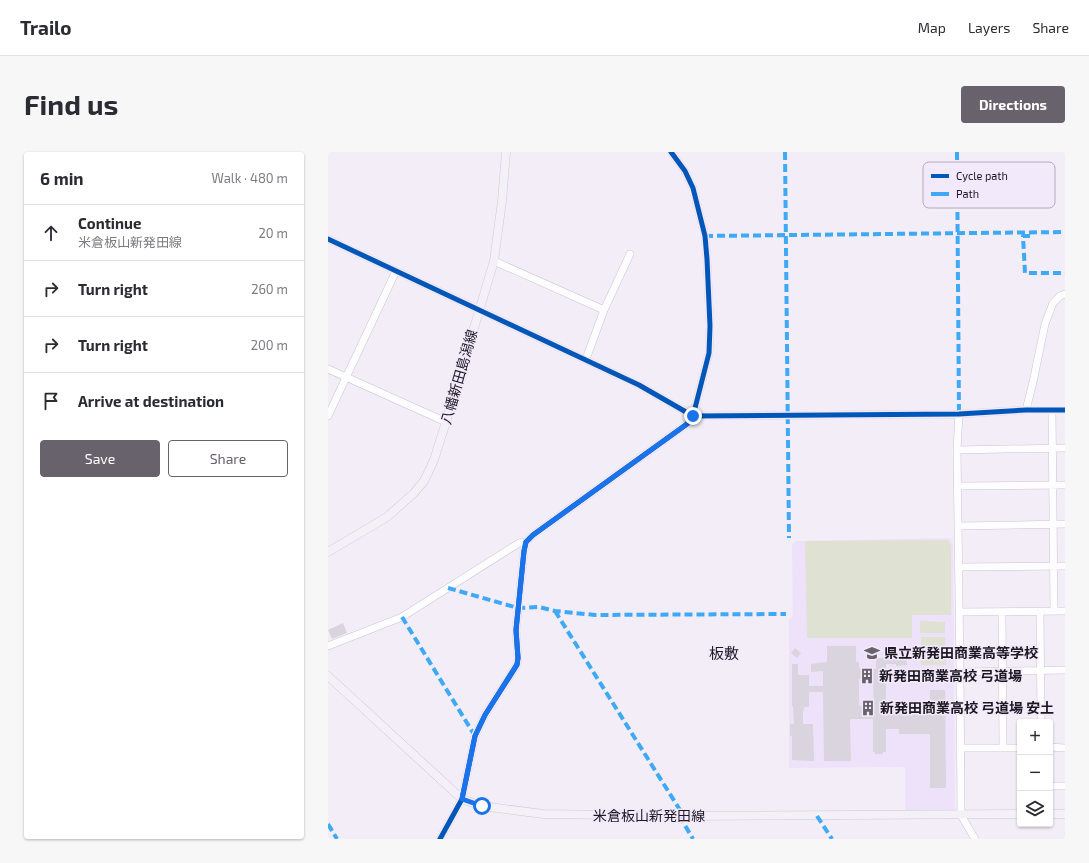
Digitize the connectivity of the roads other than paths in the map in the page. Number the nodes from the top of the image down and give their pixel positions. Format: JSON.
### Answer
{"nodes":[{"id":1,"x":506,"y":152,"type":"edge"},
{"id":2,"x":671,"y":152,"type":"edge"},
{"id":3,"x":328,"y":239,"type":"edge"},
{"id":4,"x":630,"y":254,"type":"dead end"},
{"id":5,"x":494,"y":261,"type":"junction"},
{"id":6,"x":396,"y":271,"type":"junction"},
{"id":7,"x":1065,"y":294,"type":"edge"},
{"id":8,"x":479,"y":310,"type":"junction"},
{"id":9,"x":604,"y":310,"type":"junction"},
{"id":10,"x":586,"y":359,"type":"junction"},
{"id":11,"x":328,"y":369,"type":"edge"},
{"id":12,"x":346,"y":378,"type":"junction"},
{"id":13,"x":1026,"y":410,"type":"junction"},
{"id":14,"x":1052,"y":410,"type":"junction"},
{"id":15,"x":1065,"y":410,"type":"edge"},
{"id":16,"x":959,"y":414,"type":"junction"},
{"id":17,"x":328,"y":416,"type":"edge"},
{"id":18,"x":693,"y":416,"type":"junction"},
{"id":19,"x":446,"y":422,"type":"junction"},
{"id":20,"x":1052,"y":448,"type":"junction"},
{"id":21,"x":1065,"y":448,"type":"edge"},
{"id":22,"x":957,"y":450,"type":"junction"},
{"id":23,"x":1053,"y":485,"type":"junction"},
{"id":24,"x":1065,"y":485,"type":"edge"},
{"id":25,"x":958,"y":486,"type":"junction"},
{"id":26,"x":1053,"y":524,"type":"junction"},
{"id":27,"x":1065,"y":524,"type":"edge"},
{"id":28,"x":958,"y":526,"type":"junction"},
{"id":29,"x":526,"y":542,"type":"junction"},
{"id":30,"x":328,"y":552,"type":"edge"},
{"id":31,"x":1053,"y":566,"type":"junction"},
{"id":32,"x":1065,"y":566,"type":"edge"},
{"id":33,"x":958,"y":567,"type":"junction"},
{"id":34,"x":1040,"y":611,"type":"junction"},
{"id":35,"x":1054,"y":611,"type":"junction"},
{"id":36,"x":1065,"y":611,"type":"edge"},
{"id":37,"x":959,"y":612,"type":"junction"},
{"id":38,"x":1002,"y":612,"type":"junction"},
{"id":39,"x":328,"y":646,"type":"edge"},
{"id":40,"x":1002,"y":670,"type":"junction"},
{"id":41,"x":1040,"y":670,"type":"junction"},
{"id":42,"x":1065,"y":670,"type":"edge"},
{"id":43,"x":960,"y":672,"type":"junction"},
{"id":44,"x":328,"y":676,"type":"edge"},
{"id":45,"x":1041,"y":719,"type":"edge"},
{"id":46,"x":1053,"y":747,"type":"edge"},
{"id":47,"x":961,"y":748,"type":"junction"},
{"id":48,"x":1003,"y":748,"type":"junction"},
{"id":49,"x":1017,"y":748,"type":"edge"},
{"id":50,"x":1065,"y":748,"type":"edge"},
{"id":51,"x":1053,"y":786,"type":"edge"},
{"id":52,"x":1065,"y":786,"type":"edge"},
{"id":53,"x":462,"y":799,"type":"junction"},
{"id":54,"x":1017,"y":814,"type":"edge"},
{"id":55,"x":1053,"y":814,"type":"edge"},
{"id":56,"x":1065,"y":814,"type":"edge"},
{"id":57,"x":961,"y":815,"type":"junction"},
{"id":58,"x":440,"y":839,"type":"edge"},
{"id":59,"x":975,"y":839,"type":"edge"}],
"edges":[{"from":1,"to":5,"type":"main road","name":"八幡新田島潟線"},
{"from":2,"to":18,"type":"street"},
{"from":3,"to":6,"type":"street"},
{"from":4,"to":9,"type":"street"},
{"from":5,"to":8,"type":"main road","name":"八幡新田島潟線"},
{"from":5,"to":9,"type":"street"},
{"from":6,"to":8,"type":"street"},
{"from":6,"to":12,"type":"street"},
{"from":7,"to":13,"type":"street"},
{"from":8,"to":10,"type":"street"},
{"from":8,"to":19,"type":"main road","name":"八幡新田島潟線"},
{"from":9,"to":10,"type":"street"},
{"from":10,"to":18,"type":"street"},
{"from":11,"to":12,"type":"street"},
{"from":12,"to":17,"type":"street"},
{"from":12,"to":19,"type":"street"},
{"from":13,"to":14,"type":"street"},
{"from":13,"to":16,"type":"street"},
{"from":14,"to":15,"type":"street"},
{"from":14,"to":20,"type":"street"},
{"from":16,"to":18,"type":"street"},
{"from":16,"to":22,"type":"street"},
{"from":18,"to":29,"type":"street"},
{"from":19,"to":30,"type":"main road","name":"八幡新田島潟線"},
{"from":20,"to":21,"type":"street"},
{"from":20,"to":22,"type":"street"},
{"from":20,"to":23,"type":"street"},
{"from":22,"to":25,"type":"street"},
{"from":23,"to":24,"type":"street"},
{"from":23,"to":25,"type":"street"},
{"from":23,"to":26,"type":"street"},
{"from":25,"to":28,"type":"street"},
{"from":26,"to":27,"type":"street"},
{"from":26,"to":28,"type":"street"},
{"from":26,"to":31,"type":"street"},
{"from":28,"to":33,"type":"street"},
{"from":29,"to":39,"type":"street"},
{"from":29,"to":53,"type":"street"},
{"from":31,"to":32,"type":"street"},
{"from":31,"to":33,"type":"street"},
{"from":31,"to":35,"type":"street"},
{"from":33,"to":37,"type":"street"},
{"from":34,"to":35,"type":"street"},
{"from":34,"to":38,"type":"street"},
{"from":34,"to":41,"type":"street"},
{"from":35,"to":36,"type":"street"},
{"from":37,"to":38,"type":"street"},
{"from":37,"to":43,"type":"street"},
{"from":38,"to":40,"type":"street"},
{"from":40,"to":41,"type":"street"},
{"from":40,"to":43,"type":"street"},
{"from":40,"to":48,"type":"street"},
{"from":41,"to":42,"type":"street"},
{"from":41,"to":45,"type":"street"},
{"from":43,"to":47,"type":"street"},
{"from":44,"to":53,"type":"main road","name":"米倉板山新発田線"},
{"from":46,"to":50,"type":"street"},
{"from":47,"to":48,"type":"street"},
{"from":47,"to":57,"type":"street"},
{"from":48,"to":49,"type":"street"},
{"from":51,"to":52,"type":"street"},
{"from":53,"to":57,"type":"main road","name":"米倉板山新発田線"},
{"from":53,"to":58,"type":"street"},
{"from":54,"to":57,"type":"main road","name":"米倉板山新発田線"},
{"from":55,"to":56,"type":"main road"},
{"from":57,"to":59,"type":"street"}]}
